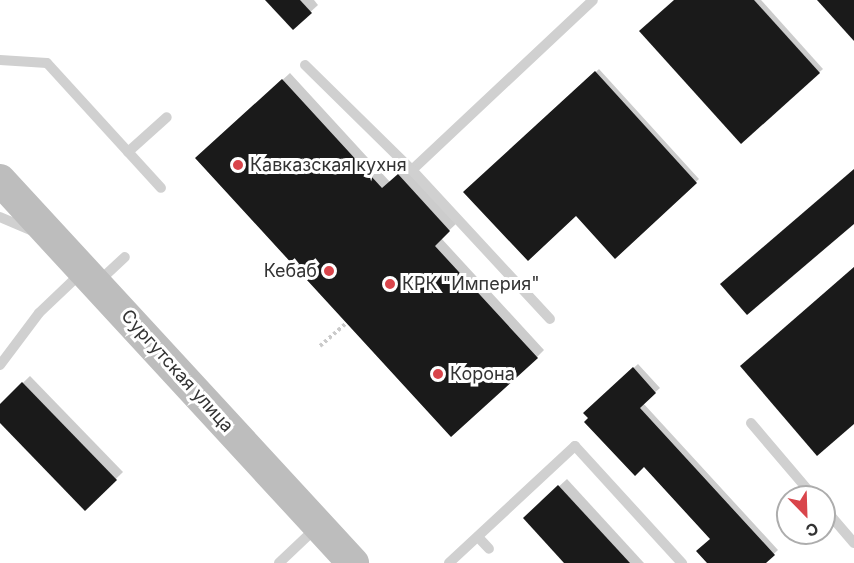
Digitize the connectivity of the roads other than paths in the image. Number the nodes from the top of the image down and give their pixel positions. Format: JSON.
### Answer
{"nodes":[{"id":1,"x":593,"y":0,"type":"edge"},
{"id":2,"x":0,"y":60,"type":"edge"},
{"id":3,"x":305,"y":65,"type":"dead end"},
{"id":4,"x":166,"y":117,"type":"dead end"},
{"id":5,"x":128,"y":152,"type":"junction"},
{"id":6,"x":412,"y":170,"type":"junction"},
{"id":7,"x":0,"y":180,"type":"edge"},
{"id":8,"x":161,"y":188,"type":"dead end"},
{"id":9,"x":0,"y":217,"type":"edge"},
{"id":10,"x":125,"y":257,"type":"dead end"},
{"id":11,"x":82,"y":267,"type":"junction"},
{"id":12,"x":550,"y":319,"type":"dead end"},
{"id":13,"x":0,"y":365,"type":"edge"},
{"id":14,"x":751,"y":423,"type":"dead end"},
{"id":15,"x":804,"y":485,"type":"edge"},
{"id":16,"x":836,"y":522,"type":"edge"},
{"id":17,"x":319,"y":526,"type":"junction"},
{"id":18,"x":477,"y":537,"type":"junction"},
{"id":19,"x":854,"y":543,"type":"edge"},
{"id":20,"x":489,"y":549,"type":"dead end"},
{"id":21,"x":279,"y":563,"type":"edge"},
{"id":22,"x":353,"y":563,"type":"edge"},
{"id":23,"x":449,"y":563,"type":"edge"},
{"id":24,"x":682,"y":563,"type":"edge"}],
"edges":[{"from":1,"to":6,"type":"lane"},
{"from":2,"to":5,"type":"lane"},
{"from":3,"to":6,"type":"lane"},
{"from":4,"to":5,"type":"lane"},
{"from":5,"to":8,"type":"lane"},
{"from":6,"to":12,"type":"lane"},
{"from":7,"to":11,"type":"main road","name":"Сургутская улица"},
{"from":9,"to":11,"type":"lane"},
{"from":10,"to":11,"type":"lane"},
{"from":11,"to":13,"type":"lane"},
{"from":11,"to":17,"type":"main road","name":"Сургутская улица"},
{"from":14,"to":15,"type":"lane"},
{"from":16,"to":19,"type":"lane"},
{"from":17,"to":21,"type":"lane"},
{"from":17,"to":22,"type":"main road","name":"Сургутская улица"},
{"from":18,"to":20,"type":"lane"},
{"from":18,"to":23,"type":"lane"},
{"from":18,"to":24,"type":"lane"}]}
